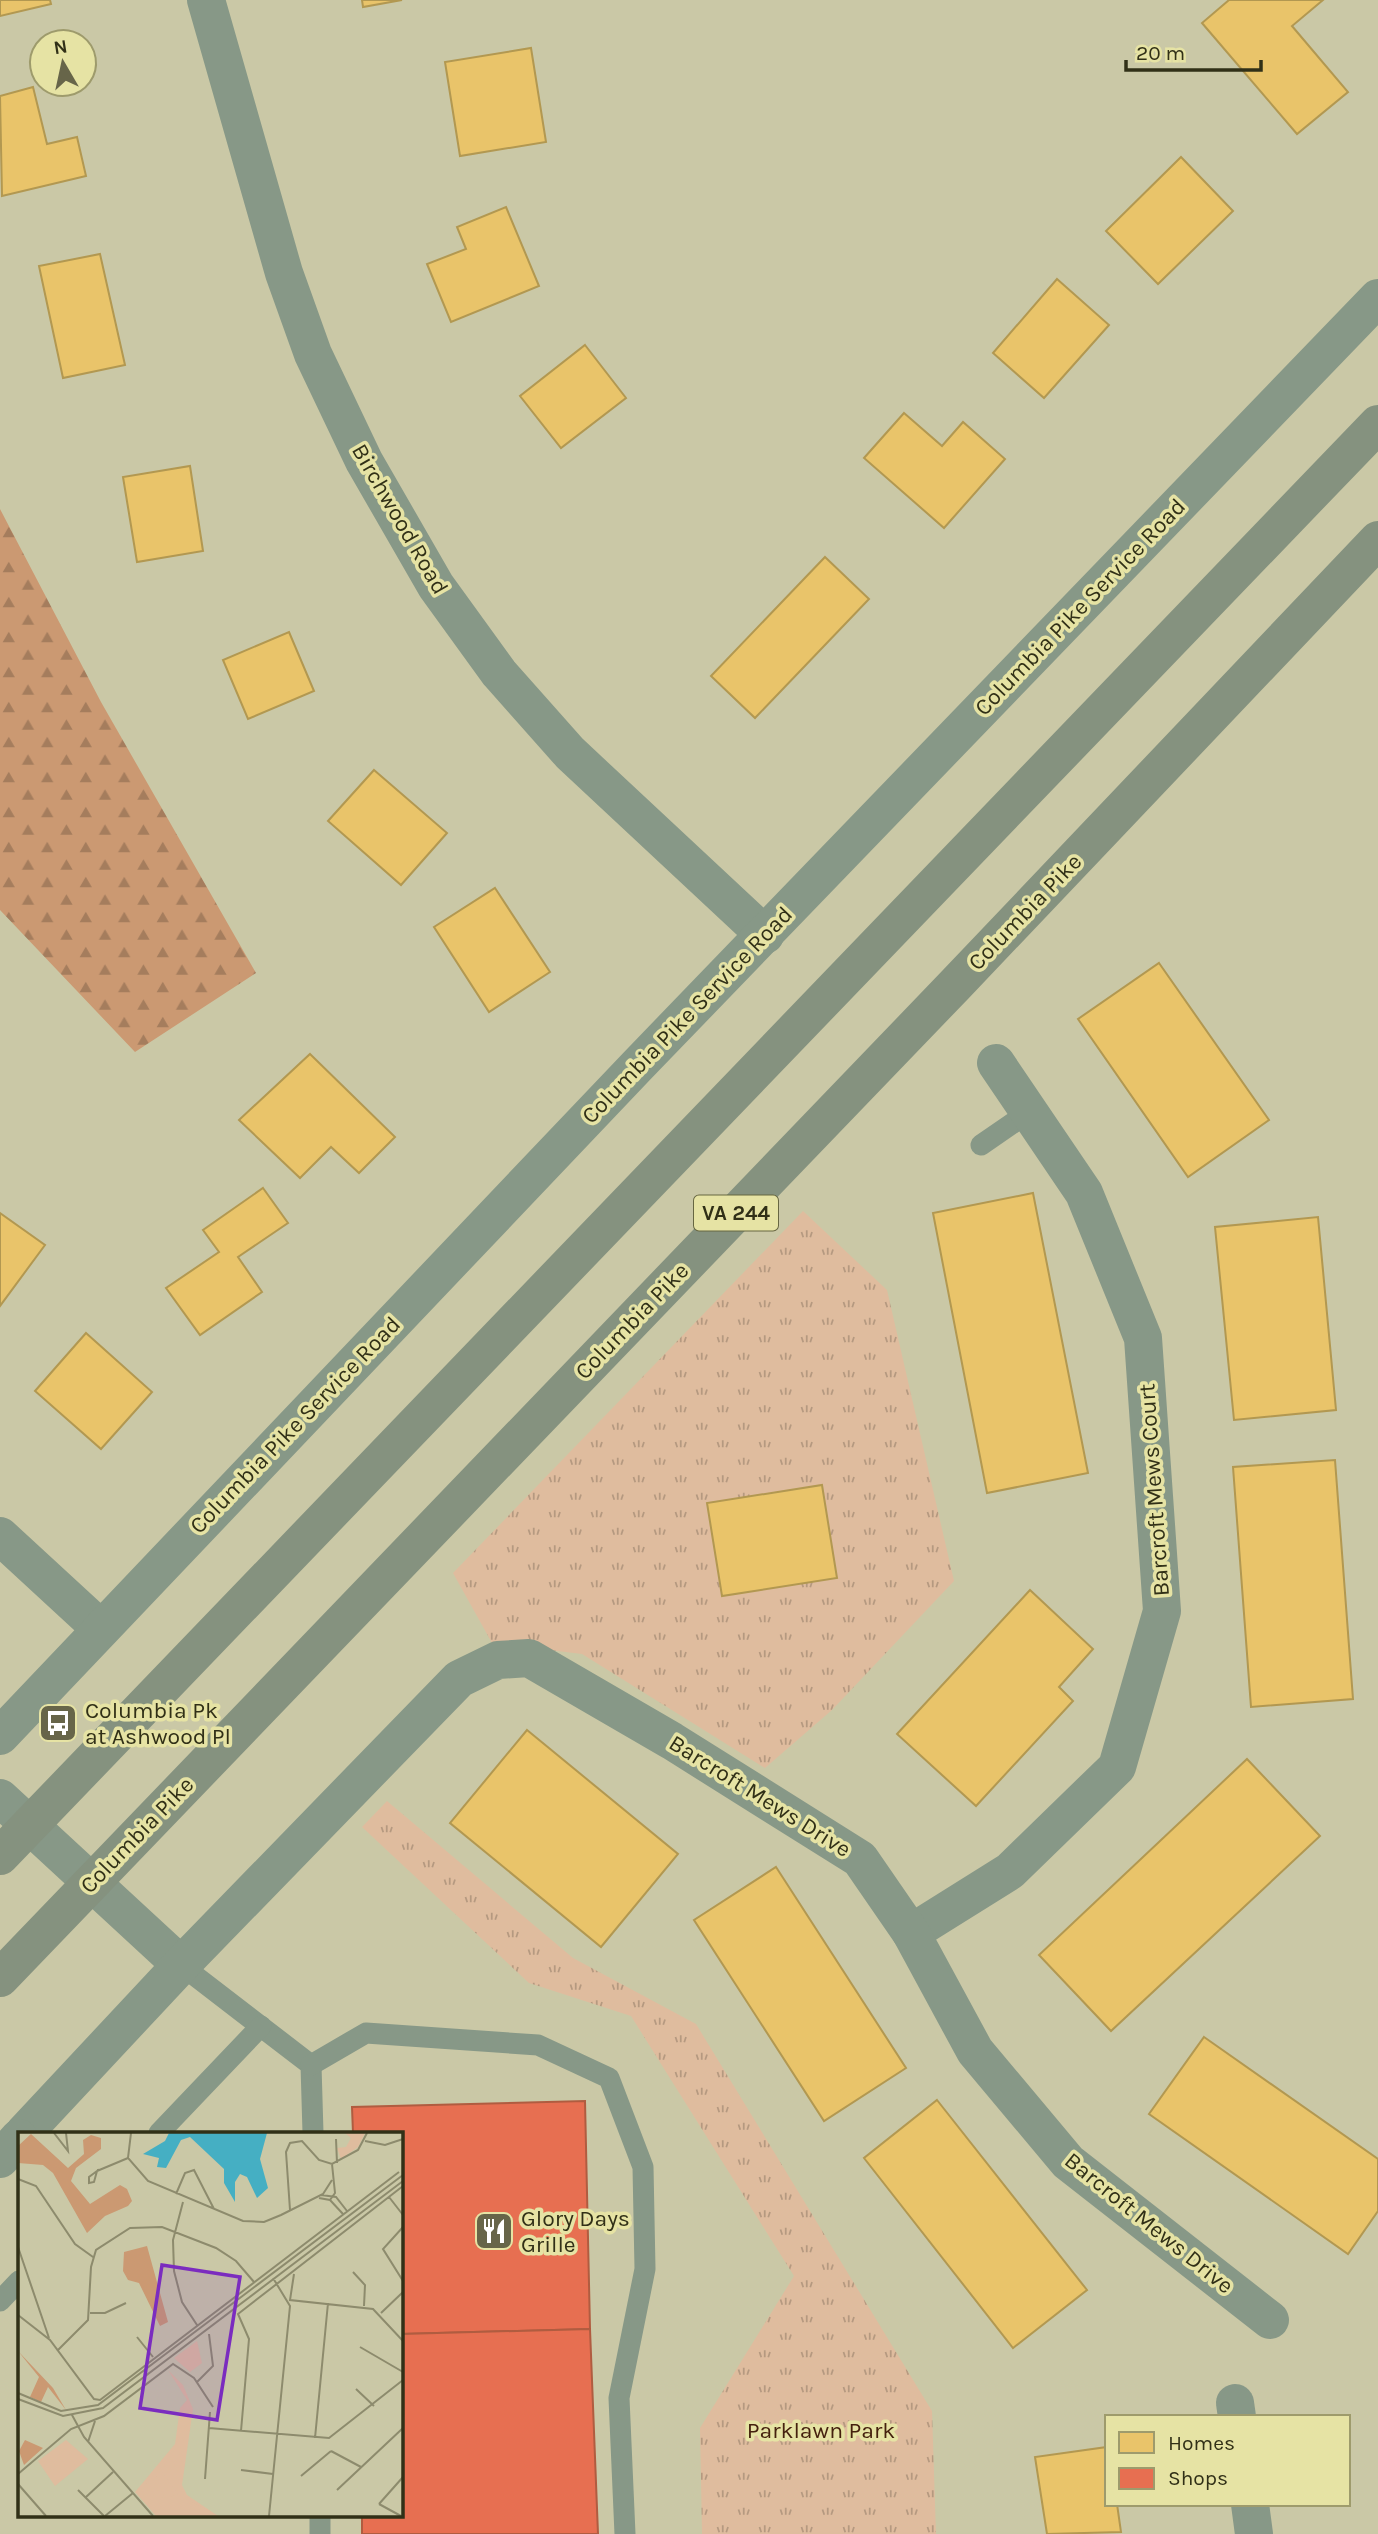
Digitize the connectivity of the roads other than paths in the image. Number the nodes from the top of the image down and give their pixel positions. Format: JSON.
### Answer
{"nodes":[{"id":1,"x":206,"y":0,"type":"edge"},
{"id":2,"x":1378,"y":298,"type":"edge"},
{"id":3,"x":1378,"y":424,"type":"edge"},
{"id":4,"x":1378,"y":540,"type":"edge"},
{"id":5,"x":765,"y":935,"type":"junction"},
{"id":6,"x":996,"y":1063,"type":"dead end"},
{"id":7,"x":1029,"y":1112,"type":"junction"},
{"id":8,"x":981,"y":1145,"type":"dead end"},
{"id":9,"x":0,"y":1536,"type":"edge"},
{"id":10,"x":101,"y":1629,"type":"junction"},
{"id":11,"x":0,"y":1737,"type":"edge"},
{"id":12,"x":0,"y":1798,"type":"edge"},
{"id":13,"x":30,"y":1825,"type":"junction"},
{"id":14,"x":0,"y":1856,"type":"edge"},
{"id":15,"x":92,"y":1882,"type":"junction"},
{"id":16,"x":911,"y":1933,"type":"junction"},
{"id":17,"x":181,"y":1965,"type":"junction"},
{"id":18,"x":0,"y":1978,"type":"edge"},
{"id":19,"x":261,"y":2026,"type":"junction"},
{"id":20,"x":311,"y":2065,"type":"junction"},
{"id":21,"x":25,"y":2132,"type":"edge"},
{"id":22,"x":160,"y":2132,"type":"edge"},
{"id":23,"x":313,"y":2132,"type":"edge"},
{"id":24,"x":18,"y":2139,"type":"edge"},
{"id":25,"x":0,"y":2158,"type":"edge"},
{"id":26,"x":18,"y":2282,"type":"edge"},
{"id":27,"x":0,"y":2301,"type":"edge"},
{"id":28,"x":1270,"y":2320,"type":"dead end"},
{"id":29,"x":1250,"y":2506,"type":"edge"},
{"id":30,"x":320,"y":2516,"type":"edge"},
{"id":31,"x":320,"y":2534,"type":"edge"},
{"id":32,"x":625,"y":2534,"type":"edge"},
{"id":33,"x":1254,"y":2534,"type":"edge"}],
"edges":[{"from":1,"to":5,"type":"street","name":"Birchwood Road"},
{"from":2,"to":5,"type":"street","name":"Columbia Pike Service Road"},
{"from":3,"to":13,"type":"main road"},
{"from":4,"to":15,"type":"main road","name":"Columbia Pike","number":"VA 244"},
{"from":5,"to":10,"type":"street","name":"Columbia Pike Service Road"},
{"from":6,"to":7,"type":"street","name":"Barcroft Mews Court"},
{"from":7,"to":8,"type":"lane"},
{"from":7,"to":16,"type":"street","name":"Barcroft Mews Court"},
{"from":9,"to":10,"type":"street"},
{"from":10,"to":11,"type":"street","name":"Columbia Pike Service Road"},
{"from":12,"to":13,"type":"street"},
{"from":13,"to":14,"type":"main road"},
{"from":13,"to":15,"type":"street"},
{"from":15,"to":17,"type":"street"},
{"from":15,"to":18,"type":"main road","name":"Columbia Pike","number":"VA 244"},
{"from":16,"to":17,"type":"street","name":"Barcroft Mews Drive"},
{"from":16,"to":28,"type":"street","name":"Barcroft Mews Drive"},
{"from":17,"to":19,"type":"lane"},
{"from":17,"to":21,"type":"street"},
{"from":19,"to":20,"type":"lane"},
{"from":19,"to":22,"type":"lane"},
{"from":20,"to":23,"type":"lane"},
{"from":20,"to":32,"type":"lane"},
{"from":24,"to":25,"type":"street"},
{"from":26,"to":27,"type":"lane"},
{"from":29,"to":33,"type":"street"},
{"from":30,"to":31,"type":"lane"}]}
